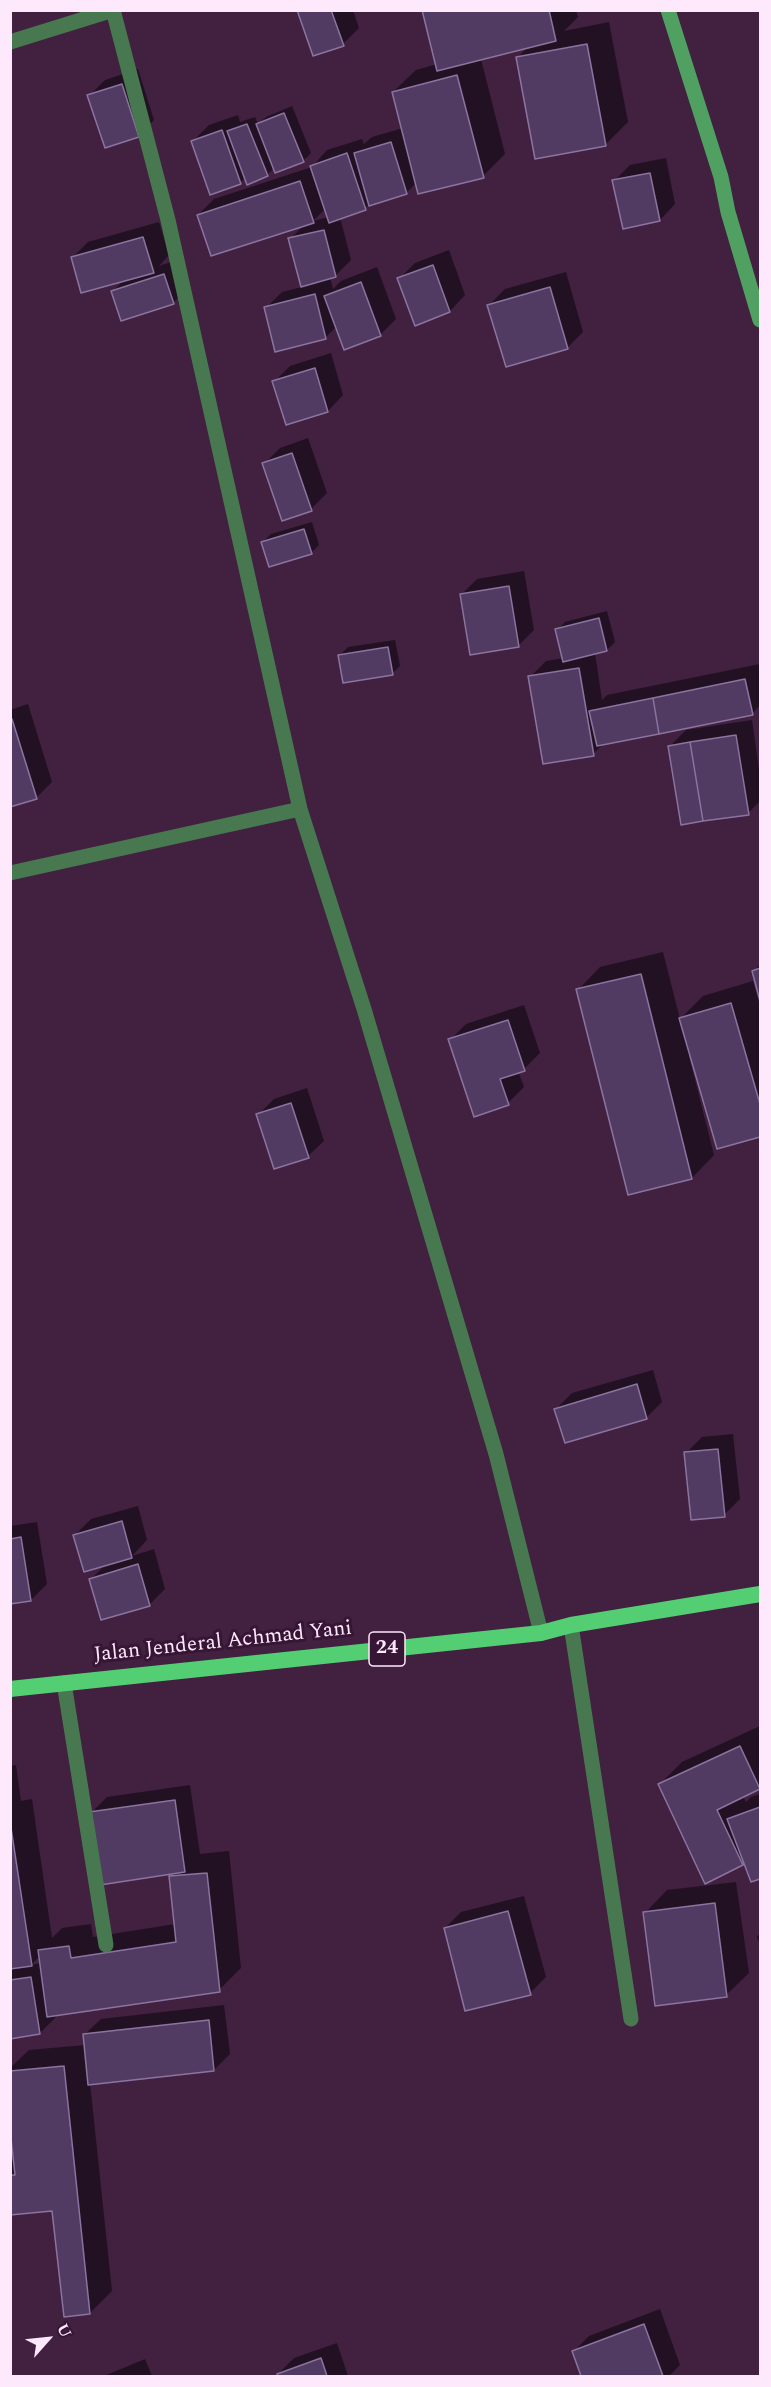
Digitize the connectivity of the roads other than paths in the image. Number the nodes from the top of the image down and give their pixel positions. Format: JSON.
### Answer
{"nodes":[{"id":1,"x":668,"y":10,"type":"edge"},
{"id":2,"x":113,"y":11,"type":"edge"},
{"id":3,"x":10,"y":42,"type":"edge"},
{"id":4,"x":760,"y":320,"type":"edge"},
{"id":5,"x":300,"y":809,"type":"junction"},
{"id":6,"x":10,"y":873,"type":"edge"},
{"id":7,"x":760,"y":1594,"type":"edge"},
{"id":8,"x":572,"y":1625,"type":"junction"},
{"id":9,"x":542,"y":1633,"type":"junction"},
{"id":10,"x":64,"y":1683,"type":"junction"},
{"id":11,"x":10,"y":1689,"type":"edge"},
{"id":12,"x":106,"y":1945,"type":"dead end"},
{"id":13,"x":631,"y":2019,"type":"dead end"}],
"edges":[{"from":1,"to":4,"type":"main road"},
{"from":2,"to":3,"type":"street"},
{"from":2,"to":5,"type":"street"},
{"from":5,"to":6,"type":"street"},
{"from":5,"to":9,"type":"street"},
{"from":7,"to":8,"type":"highway","name":"Jalan Jenderal Achmad Yani","number":"24"},
{"from":8,"to":9,"type":"highway","name":"Jalan Jenderal Achmad Yani","number":"24"},
{"from":8,"to":13,"type":"street"},
{"from":9,"to":10,"type":"highway","name":"Jalan Jenderal Achmad Yani","number":"24"},
{"from":10,"to":11,"type":"highway","name":"Jalan Jenderal Achmad Yani","number":"24"},
{"from":10,"to":12,"type":"street"}]}
